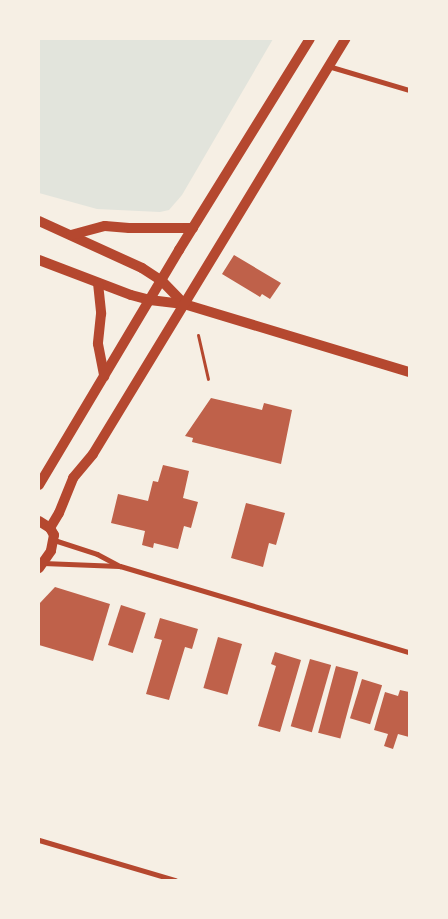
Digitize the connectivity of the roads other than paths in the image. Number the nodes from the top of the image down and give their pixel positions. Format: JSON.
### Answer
{"nodes":[{"id":1,"x":310,"y":39,"type":"edge"},
{"id":2,"x":345,"y":39,"type":"edge"},
{"id":3,"x":328,"y":66,"type":"junction"},
{"id":4,"x":409,"y":90,"type":"edge"},
{"id":5,"x":39,"y":221,"type":"edge"},
{"id":6,"x":193,"y":228,"type":"junction"},
{"id":7,"x":71,"y":234,"type":"junction"},
{"id":8,"x":39,"y":260,"type":"edge"},
{"id":9,"x":162,"y":281,"type":"junction"},
{"id":10,"x":98,"y":283,"type":"junction"},
{"id":11,"x":150,"y":300,"type":"junction"},
{"id":12,"x":184,"y":304,"type":"junction"},
{"id":13,"x":409,"y":372,"type":"edge"},
{"id":14,"x":104,"y":376,"type":"junction"},
{"id":15,"x":39,"y":485,"type":"edge"},
{"id":16,"x":39,"y":521,"type":"edge"},
{"id":17,"x":50,"y":528,"type":"junction"},
{"id":18,"x":54,"y":540,"type":"junction"},
{"id":19,"x":41,"y":566,"type":"edge"},
{"id":20,"x":120,"y":566,"type":"junction"},
{"id":21,"x":409,"y":652,"type":"edge"},
{"id":22,"x":39,"y":840,"type":"edge"},
{"id":23,"x":176,"y":880,"type":"edge"}],
"edges":[{"from":1,"to":6,"type":"main road"},
{"from":2,"to":3,"type":"main road"},
{"from":3,"to":4,"type":"street"},
{"from":3,"to":12,"type":"main road"},
{"from":5,"to":7,"type":"main road"},
{"from":6,"to":7,"type":"main road"},
{"from":6,"to":9,"type":"main road"},
{"from":7,"to":9,"type":"main road"},
{"from":8,"to":10,"type":"main road"},
{"from":9,"to":11,"type":"main road"},
{"from":9,"to":12,"type":"main road"},
{"from":10,"to":11,"type":"main road"},
{"from":10,"to":14,"type":"main road"},
{"from":11,"to":12,"type":"main road"},
{"from":11,"to":14,"type":"main road"},
{"from":12,"to":13,"type":"main road"},
{"from":12,"to":17,"type":"main road"},
{"from":14,"to":15,"type":"main road"},
{"from":16,"to":17,"type":"main road"},
{"from":17,"to":18,"type":"main road"},
{"from":18,"to":19,"type":"main road"},
{"from":18,"to":20,"type":"street"},
{"from":19,"to":20,"type":"street"},
{"from":20,"to":21,"type":"street"},
{"from":22,"to":23,"type":"street"}]}
